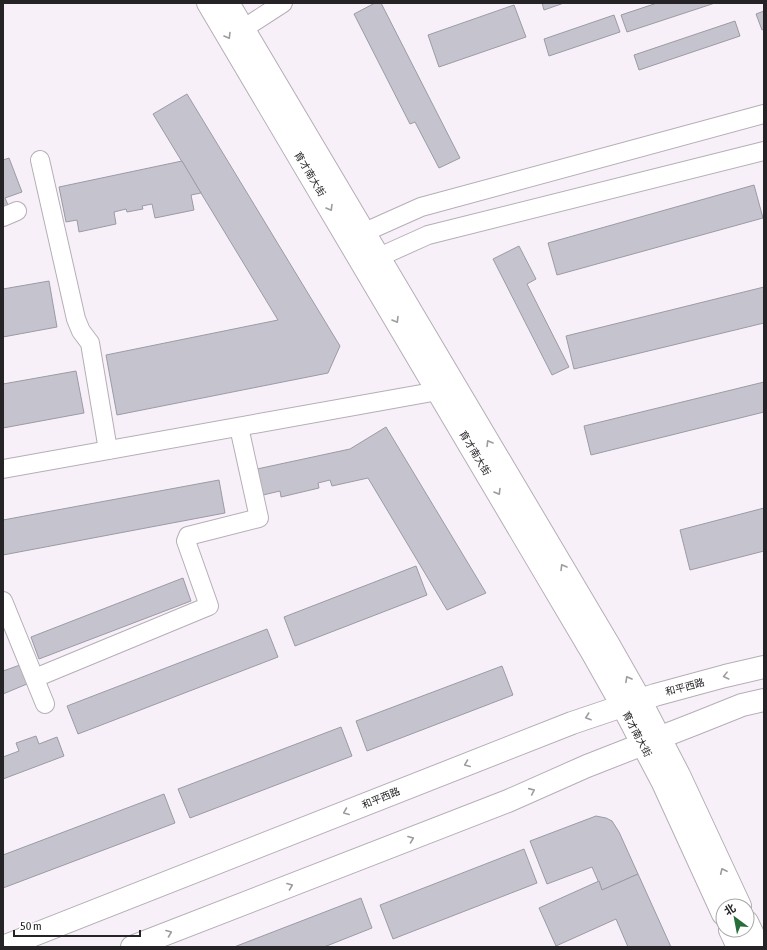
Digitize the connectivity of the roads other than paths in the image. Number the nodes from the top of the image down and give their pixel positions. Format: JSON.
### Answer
{"nodes":[{"id":1,"x":208,"y":3,"type":"edge"},
{"id":2,"x":228,"y":3,"type":"edge"},
{"id":3,"x":283,"y":3,"type":"edge"},
{"id":4,"x":243,"y":29,"type":"junction"},
{"id":5,"x":764,"y":114,"type":"edge"},
{"id":6,"x":764,"y":151,"type":"edge"},
{"id":7,"x":40,"y":160,"type":"dead end"},
{"id":8,"x":364,"y":232,"type":"junction"},
{"id":9,"x":379,"y":257,"type":"junction"},
{"id":10,"x":438,"y":391,"type":"junction"},
{"id":11,"x":238,"y":427,"type":"junction"},
{"id":12,"x":108,"y":450,"type":"junction"},
{"id":13,"x":3,"y":469,"type":"edge"},
{"id":14,"x":3,"y":601,"type":"edge"},
{"id":15,"x":764,"y":667,"type":"edge"},
{"id":16,"x":35,"y":678,"type":"junction"},
{"id":17,"x":764,"y":700,"type":"edge"},
{"id":18,"x":631,"y":703,"type":"junction"},
{"id":19,"x":45,"y":704,"type":"dead end"},
{"id":20,"x":651,"y":741,"type":"junction"},
{"id":21,"x":716,"y":898,"type":"edge"},
{"id":22,"x":736,"y":898,"type":"edge"},
{"id":23,"x":3,"y":947,"type":"edge"},
{"id":24,"x":132,"y":947,"type":"edge"}],
"edges":[{"from":1,"to":10,"type":"main road","name":"育才南大街","one_way":true},
{"from":2,"to":4,"type":"main road","name":"育才南大街"},
{"from":3,"to":4,"type":"street"},
{"from":4,"to":8,"type":"main road","name":"育才南大街"},
{"from":5,"to":8,"type":"street"},
{"from":6,"to":9,"type":"street"},
{"from":7,"to":12,"type":"street"},
{"from":8,"to":9,"type":"main road","name":"育才南大街"},
{"from":18,"to":9,"type":"main road","name":"育才南大街","one_way":true},
{"from":10,"to":11,"type":"street"},
{"from":10,"to":18,"type":"main road","name":"育才南大街","one_way":true},
{"from":11,"to":12,"type":"street"},
{"from":11,"to":16,"type":"street"},
{"from":12,"to":13,"type":"street"},
{"from":14,"to":16,"type":"street"},
{"from":15,"to":18,"type":"main road","name":"和平西路","one_way":true},
{"from":16,"to":19,"type":"street"},
{"from":17,"to":20,"type":"main road"},
{"from":18,"to":20,"type":"main road","name":"育才南大街"},
{"from":18,"to":23,"type":"main road","name":"和平西路","one_way":true},
{"from":20,"to":21,"type":"main road","name":"育才南大街"},
{"from":22,"to":20,"type":"main road","name":"育才南大街","one_way":true},
{"from":24,"to":20,"type":"main road","one_way":true}]}
